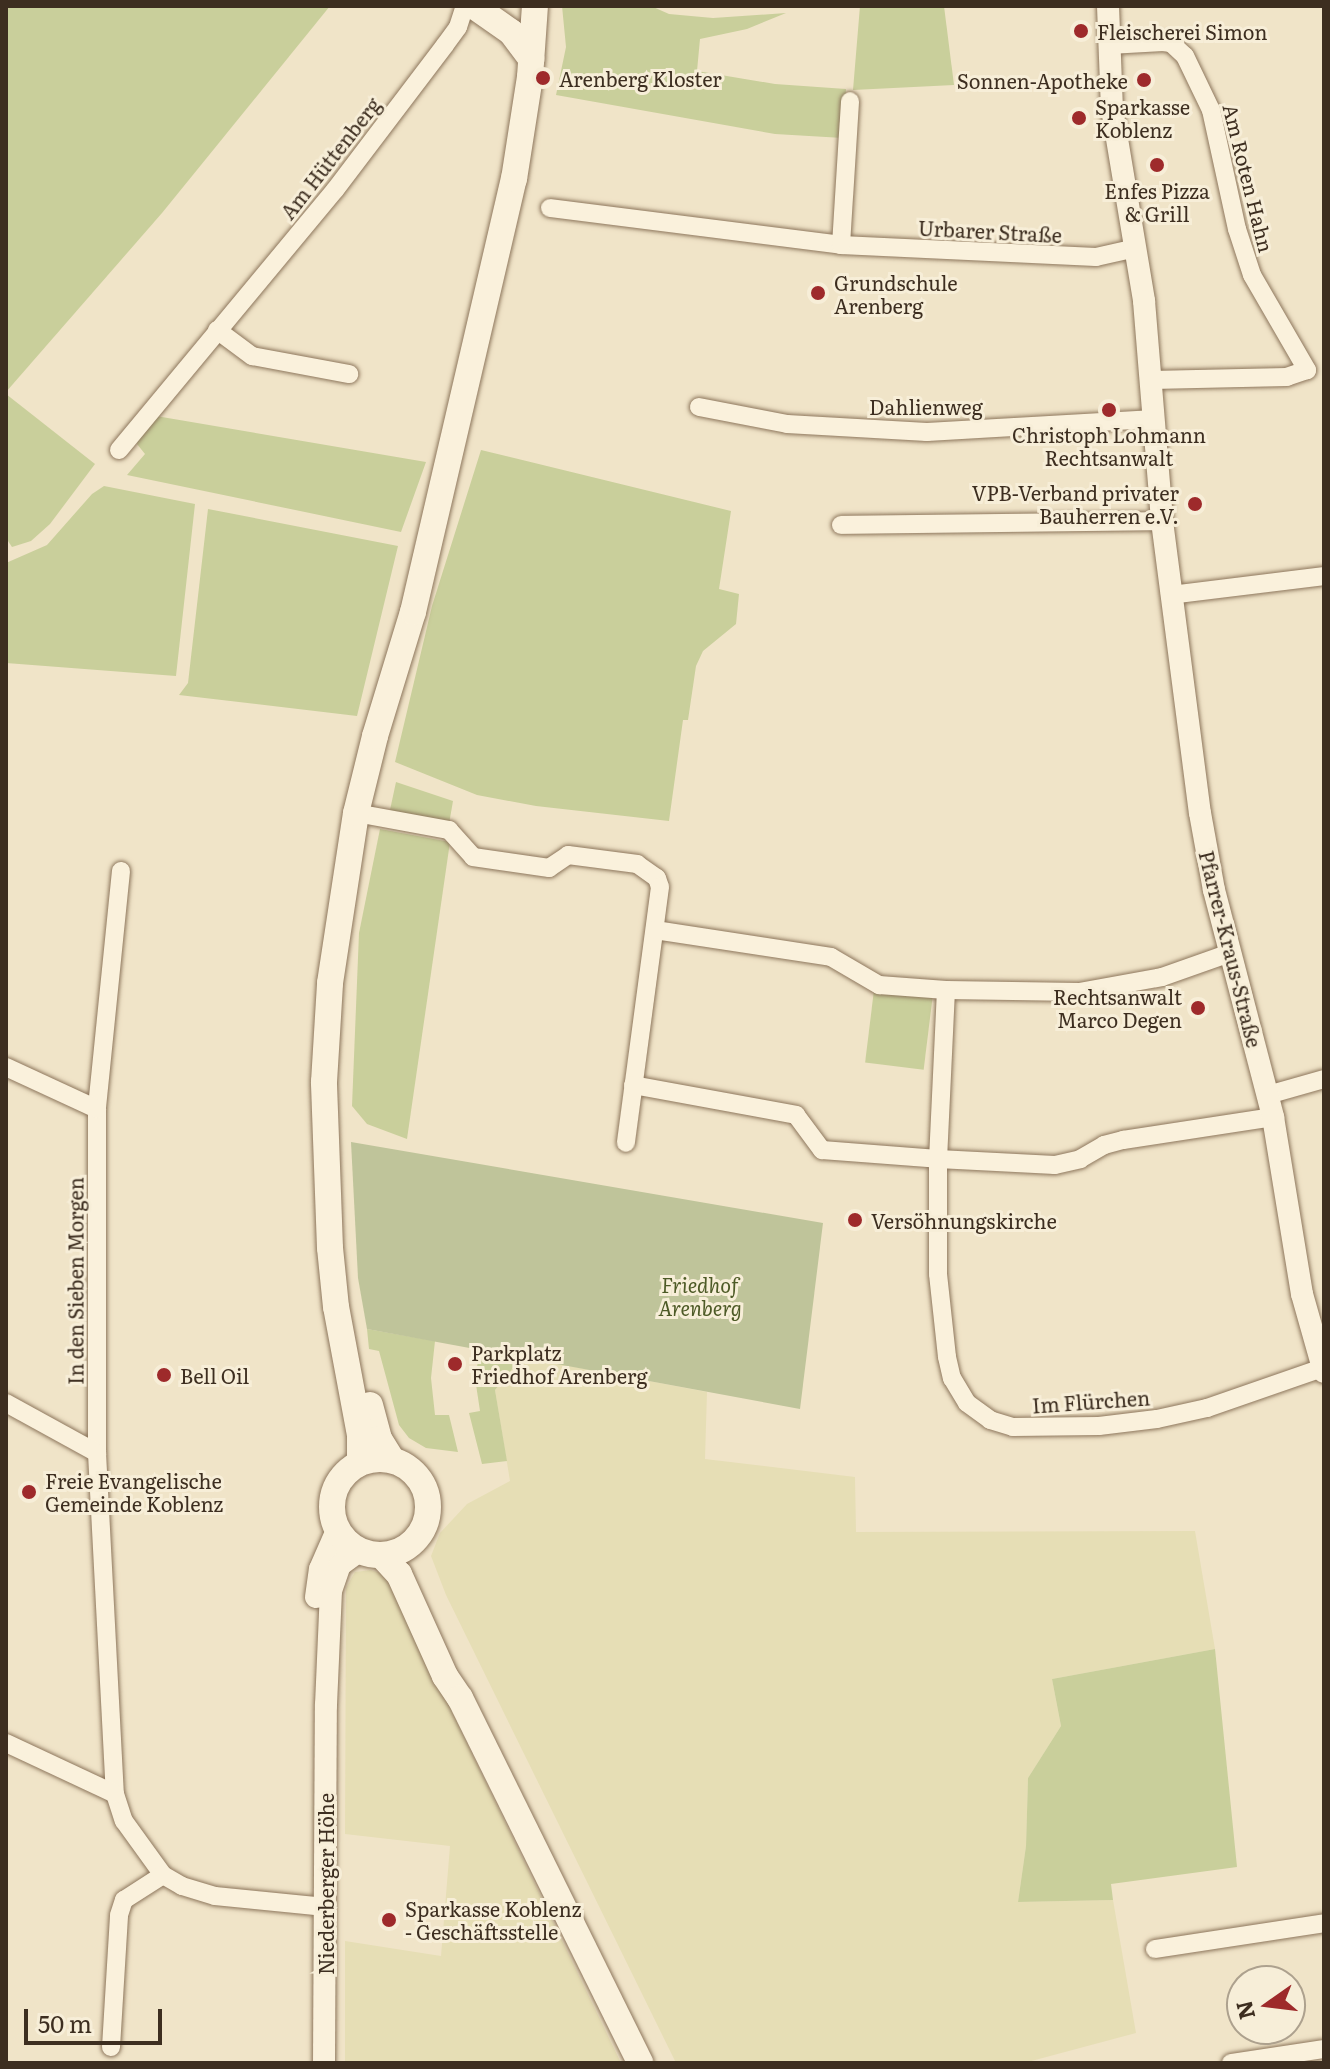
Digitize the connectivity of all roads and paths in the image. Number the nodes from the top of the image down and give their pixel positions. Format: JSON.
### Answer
{"nodes":[{"id":1,"x":465,"y":6,"type":"edge"},
{"id":2,"x":474,"y":6,"type":"edge"},
{"id":3,"x":535,"y":6,"type":"edge"},
{"id":4,"x":1108,"y":6,"type":"edge"},
{"id":5,"x":1109,"y":45,"type":"junction"},
{"id":6,"x":531,"y":59,"type":"junction"},
{"id":7,"x":850,"y":101,"type":"dead end"},
{"id":8,"x":550,"y":208,"type":"dead end"},
{"id":9,"x":841,"y":245,"type":"junction"},
{"id":10,"x":1136,"y":248,"type":"junction"},
{"id":11,"x":217,"y":330,"type":"junction"},
{"id":12,"x":349,"y":374,"type":"dead end"},
{"id":13,"x":1152,"y":380,"type":"junction"},
{"id":14,"x":699,"y":407,"type":"dead end"},
{"id":15,"x":1155,"y":419,"type":"junction"},
{"id":16,"x":119,"y":450,"type":"dead end"},
{"id":17,"x":1162,"y":521,"type":"junction"},
{"id":18,"x":841,"y":525,"type":"dead end"},
{"id":19,"x":1324,"y":576,"type":"edge"},
{"id":20,"x":1170,"y":595,"type":"junction"},
{"id":21,"x":365,"y":815,"type":"junction"},
{"id":22,"x":121,"y":871,"type":"dead end"},
{"id":23,"x":655,"y":930,"type":"junction"},
{"id":24,"x":1230,"y":953,"type":"junction"},
{"id":25,"x":946,"y":990,"type":"junction"},
{"id":26,"x":6,"y":1067,"type":"edge"},
{"id":27,"x":1324,"y":1079,"type":"edge"},
{"id":28,"x":633,"y":1085,"type":"junction"},
{"id":29,"x":1270,"y":1106,"type":"junction"},
{"id":30,"x":97,"y":1109,"type":"junction"},
{"id":31,"x":626,"y":1143,"type":"dead end"},
{"id":32,"x":938,"y":1159,"type":"junction"},
{"id":33,"x":1323,"y":1370,"type":"edge"},
{"id":34,"x":6,"y":1403,"type":"edge"},
{"id":35,"x":97,"y":1453,"type":"junction"},
{"id":36,"x":392,"y":1460,"type":"junction"},
{"id":37,"x":360,"y":1462,"type":"junction"},
{"id":38,"x":337,"y":1530,"type":"junction"},
{"id":39,"x":413,"y":1543,"type":"junction"},
{"id":40,"x":370,"y":1554,"type":"junction"},
{"id":41,"x":460,"y":1698,"type":"junction"},
{"id":42,"x":326,"y":1705,"type":"junction"},
{"id":43,"x":6,"y":1743,"type":"edge"},
{"id":44,"x":115,"y":1794,"type":"junction"},
{"id":45,"x":163,"y":1875,"type":"junction"},
{"id":46,"x":325,"y":1907,"type":"junction"},
{"id":47,"x":1324,"y":1923,"type":"edge"},
{"id":48,"x":1155,"y":1949,"type":"dead end"},
{"id":49,"x":111,"y":2047,"type":"dead end"},
{"id":50,"x":1324,"y":2049,"type":"edge"},
{"id":51,"x":324,"y":2063,"type":"edge"},
{"id":52,"x":640,"y":2063,"type":"edge"},
{"id":53,"x":1231,"y":2063,"type":"edge"}],
"edges":[{"from":1,"to":11,"type":"street","name":"Am Hüttenberg"},
{"from":2,"to":6,"type":"main road"},
{"from":3,"to":6,"type":"main road"},
{"from":4,"to":5,"type":"street","name":"Pfarrer-Kraus-Straße"},
{"from":5,"to":10,"type":"street","name":"Pfarrer-Kraus-Straße"},
{"from":5,"to":13,"type":"street","name":"Am Roten Hahn"},
{"from":6,"to":21,"type":"main road"},
{"from":7,"to":9,"type":"street"},
{"from":8,"to":9,"type":"street","name":"Urbarer Straße"},
{"from":9,"to":10,"type":"street","name":"Urbarer Straße"},
{"from":10,"to":13,"type":"street","name":"Pfarrer-Kraus-Straße"},
{"from":11,"to":12,"type":"street"},
{"from":11,"to":16,"type":"street","name":"Am Hüttenberg"},
{"from":13,"to":15,"type":"street","name":"Pfarrer-Kraus-Straße"},
{"from":14,"to":15,"type":"street","name":"Dahlienweg"},
{"from":15,"to":17,"type":"street","name":"Pfarrer-Kraus-Straße"},
{"from":17,"to":18,"type":"street"},
{"from":17,"to":20,"type":"street","name":"Pfarrer-Kraus-Straße"},
{"from":19,"to":20,"type":"street"},
{"from":20,"to":24,"type":"street","name":"Pfarrer-Kraus-Straße"},
{"from":21,"to":23,"type":"street"},
{"from":21,"to":36,"type":"main road"},
{"from":21,"to":37,"type":"main road"},
{"from":22,"to":30,"type":"street","name":"In den Sieben Morgen"},
{"from":23,"to":25,"type":"street"},
{"from":23,"to":28,"type":"street"},
{"from":24,"to":25,"type":"street"},
{"from":24,"to":29,"type":"street","name":"Pfarrer-Kraus-Straße"},
{"from":25,"to":32,"type":"street","name":"Im Flürchen"},
{"from":26,"to":30,"type":"street"},
{"from":27,"to":29,"type":"street"},
{"from":28,"to":31,"type":"street"},
{"from":28,"to":32,"type":"street"},
{"from":29,"to":32,"type":"street"},
{"from":29,"to":33,"type":"street","name":"Pfarrer-Kraus-Straße"},
{"from":30,"to":35,"type":"street","name":"In den Sieben Morgen"},
{"from":32,"to":33,"type":"street","name":"Im Flürchen"},
{"from":34,"to":35,"type":"street"},
{"from":35,"to":44,"type":"street","name":"In den Sieben Morgen"},
{"from":36,"to":37,"type":"main road"},
{"from":36,"to":39,"type":"main road"},
{"from":37,"to":38,"type":"main road"},
{"from":38,"to":40,"type":"main road"},
{"from":38,"to":42,"type":"street","name":"Niederberger Höhe"},
{"from":39,"to":40,"type":"main road"},
{"from":39,"to":41,"type":"main road"},
{"from":40,"to":41,"type":"main road"},
{"from":40,"to":42,"type":"street","name":"Niederberger Höhe"},
{"from":41,"to":52,"type":"main road"},
{"from":42,"to":46,"type":"street","name":"Niederberger Höhe"},
{"from":43,"to":44,"type":"street"},
{"from":44,"to":45,"type":"street","name":"In den Sieben Morgen"},
{"from":45,"to":46,"type":"street"},
{"from":45,"to":49,"type":"street"},
{"from":46,"to":51,"type":"street","name":"Niederberger Höhe"},
{"from":47,"to":48,"type":"street"},
{"from":50,"to":53,"type":"street"}]}
